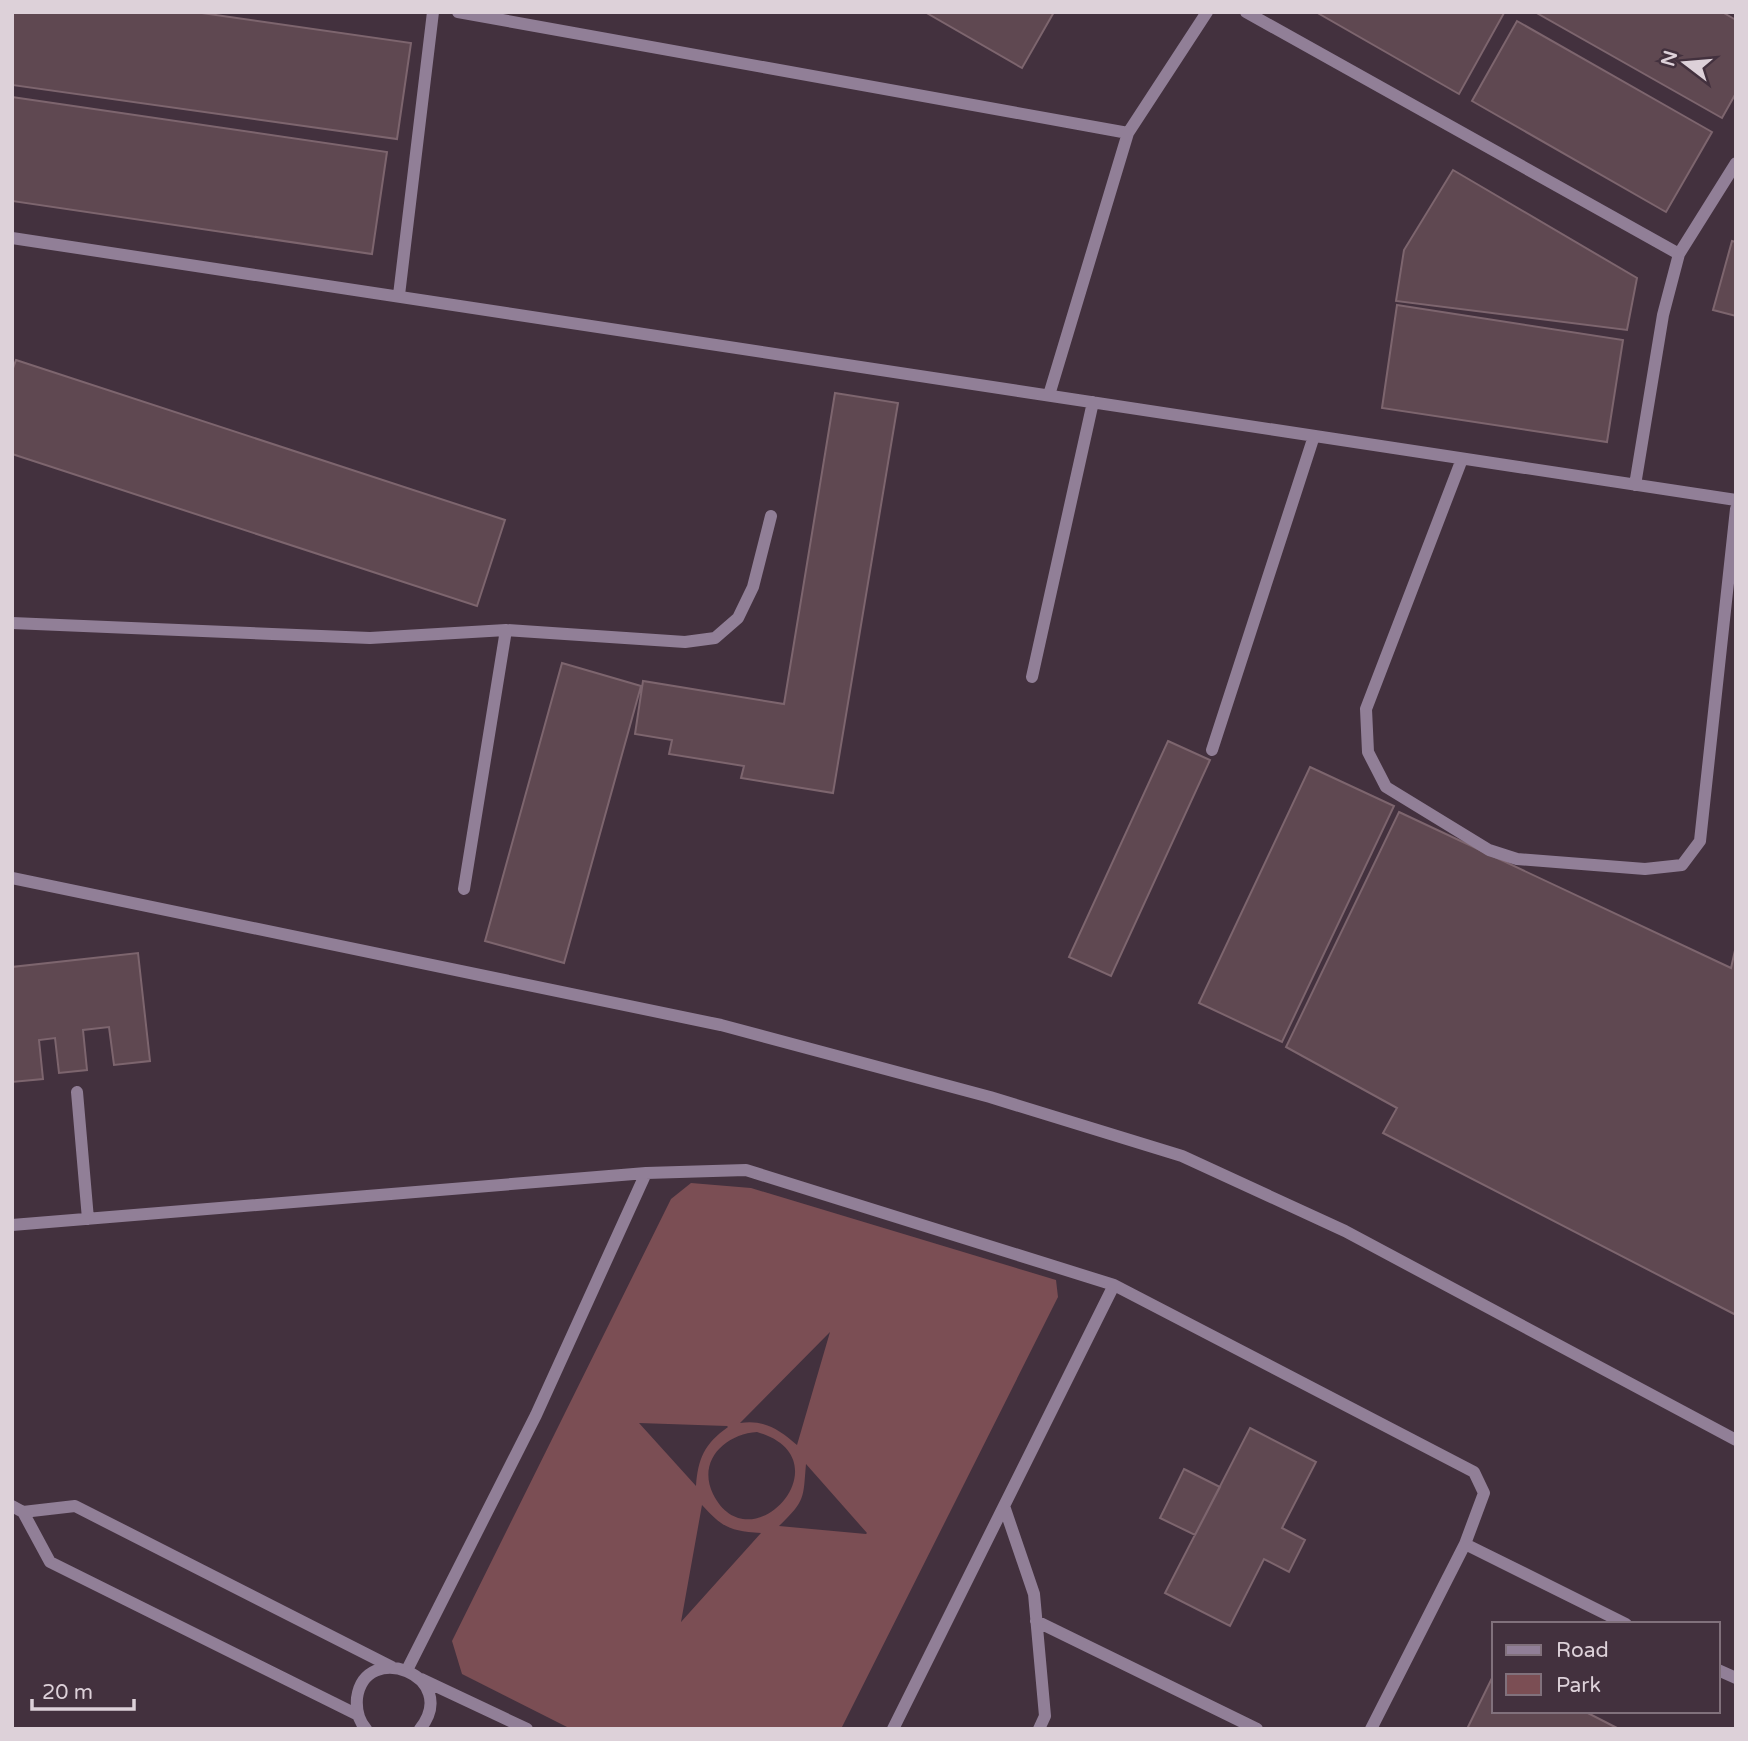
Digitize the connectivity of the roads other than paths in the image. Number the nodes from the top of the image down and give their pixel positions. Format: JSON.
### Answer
{"nodes":[{"id":1,"x":433,"y":12,"type":"edge"},
{"id":2,"x":458,"y":12,"type":"edge"},
{"id":3,"x":1208,"y":12,"type":"edge"},
{"id":4,"x":1246,"y":12,"type":"edge"},
{"id":5,"x":1128,"y":133,"type":"junction"},
{"id":6,"x":1736,"y":163,"type":"edge"},
{"id":7,"x":12,"y":238,"type":"edge"},
{"id":8,"x":1679,"y":254,"type":"junction"},
{"id":9,"x":399,"y":295,"type":"junction"},
{"id":10,"x":1049,"y":395,"type":"junction"},
{"id":11,"x":1093,"y":402,"type":"junction"},
{"id":12,"x":1314,"y":436,"type":"junction"},
{"id":13,"x":1462,"y":459,"type":"junction"},
{"id":14,"x":1635,"y":485,"type":"junction"},
{"id":15,"x":1736,"y":500,"type":"edge"},
{"id":16,"x":1736,"y":509,"type":"edge"},
{"id":17,"x":771,"y":516,"type":"dead end"},
{"id":18,"x":12,"y":623,"type":"edge"},
{"id":19,"x":506,"y":630,"type":"junction"},
{"id":20,"x":1032,"y":677,"type":"dead end"},
{"id":21,"x":1212,"y":750,"type":"dead end"},
{"id":22,"x":12,"y":878,"type":"edge"},
{"id":23,"x":464,"y":889,"type":"dead end"},
{"id":24,"x":77,"y":1092,"type":"dead end"},
{"id":25,"x":646,"y":1173,"type":"junction"},
{"id":26,"x":88,"y":1219,"type":"junction"},
{"id":27,"x":12,"y":1225,"type":"edge"},
{"id":28,"x":1114,"y":1284,"type":"junction"},
{"id":29,"x":1736,"y":1440,"type":"edge"},
{"id":30,"x":1004,"y":1506,"type":"junction"},
{"id":31,"x":18,"y":1509,"type":"edge"},
{"id":32,"x":1465,"y":1544,"type":"junction"},
{"id":33,"x":1037,"y":1621,"type":"junction"},
{"id":34,"x":1622,"y":1622,"type":"edge"},
{"id":35,"x":392,"y":1667,"type":"junction"},
{"id":36,"x":407,"y":1670,"type":"junction"},
{"id":37,"x":1720,"y":1671,"type":"edge"},
{"id":38,"x":1736,"y":1678,"type":"edge"},
{"id":39,"x":421,"y":1679,"type":"junction"},
{"id":40,"x":358,"y":1715,"type":"junction"},
{"id":41,"x":366,"y":1729,"type":"edge"},
{"id":42,"x":420,"y":1729,"type":"edge"},
{"id":43,"x":527,"y":1729,"type":"edge"},
{"id":44,"x":893,"y":1729,"type":"edge"},
{"id":45,"x":1039,"y":1729,"type":"edge"},
{"id":46,"x":1257,"y":1729,"type":"edge"},
{"id":47,"x":1371,"y":1729,"type":"edge"}],
"edges":[{"from":1,"to":9,"type":"street"},
{"from":2,"to":5,"type":"street"},
{"from":3,"to":5,"type":"street"},
{"from":4,"to":8,"type":"street"},
{"from":5,"to":10,"type":"street"},
{"from":6,"to":8,"type":"street"},
{"from":7,"to":9,"type":"street"},
{"from":8,"to":14,"type":"street"},
{"from":9,"to":10,"type":"street"},
{"from":10,"to":11,"type":"street"},
{"from":11,"to":12,"type":"street"},
{"from":11,"to":20,"type":"street"},
{"from":12,"to":13,"type":"street"},
{"from":12,"to":21,"type":"street"},
{"from":13,"to":14,"type":"street"},
{"from":13,"to":16,"type":"street"},
{"from":14,"to":15,"type":"street"},
{"from":17,"to":19,"type":"street"},
{"from":18,"to":19,"type":"street"},
{"from":19,"to":23,"type":"street"},
{"from":22,"to":29,"type":"street"},
{"from":24,"to":26,"type":"street"},
{"from":25,"to":26,"type":"street"},
{"from":25,"to":28,"type":"street"},
{"from":25,"to":36,"type":"street"},
{"from":26,"to":27,"type":"street"},
{"from":28,"to":30,"type":"street"},
{"from":28,"to":32,"type":"street"},
{"from":30,"to":33,"type":"street"},
{"from":30,"to":44,"type":"street"},
{"from":31,"to":35,"type":"street"},
{"from":31,"to":40,"type":"street"},
{"from":32,"to":34,"type":"street"},
{"from":32,"to":47,"type":"street"},
{"from":33,"to":45,"type":"street"},
{"from":33,"to":46,"type":"street"},
{"from":35,"to":36,"type":"street"},
{"from":35,"to":40,"type":"street"},
{"from":36,"to":39,"type":"street"},
{"from":37,"to":38,"type":"street"},
{"from":39,"to":42,"type":"street"},
{"from":39,"to":43,"type":"street"},
{"from":40,"to":41,"type":"street"}]}
